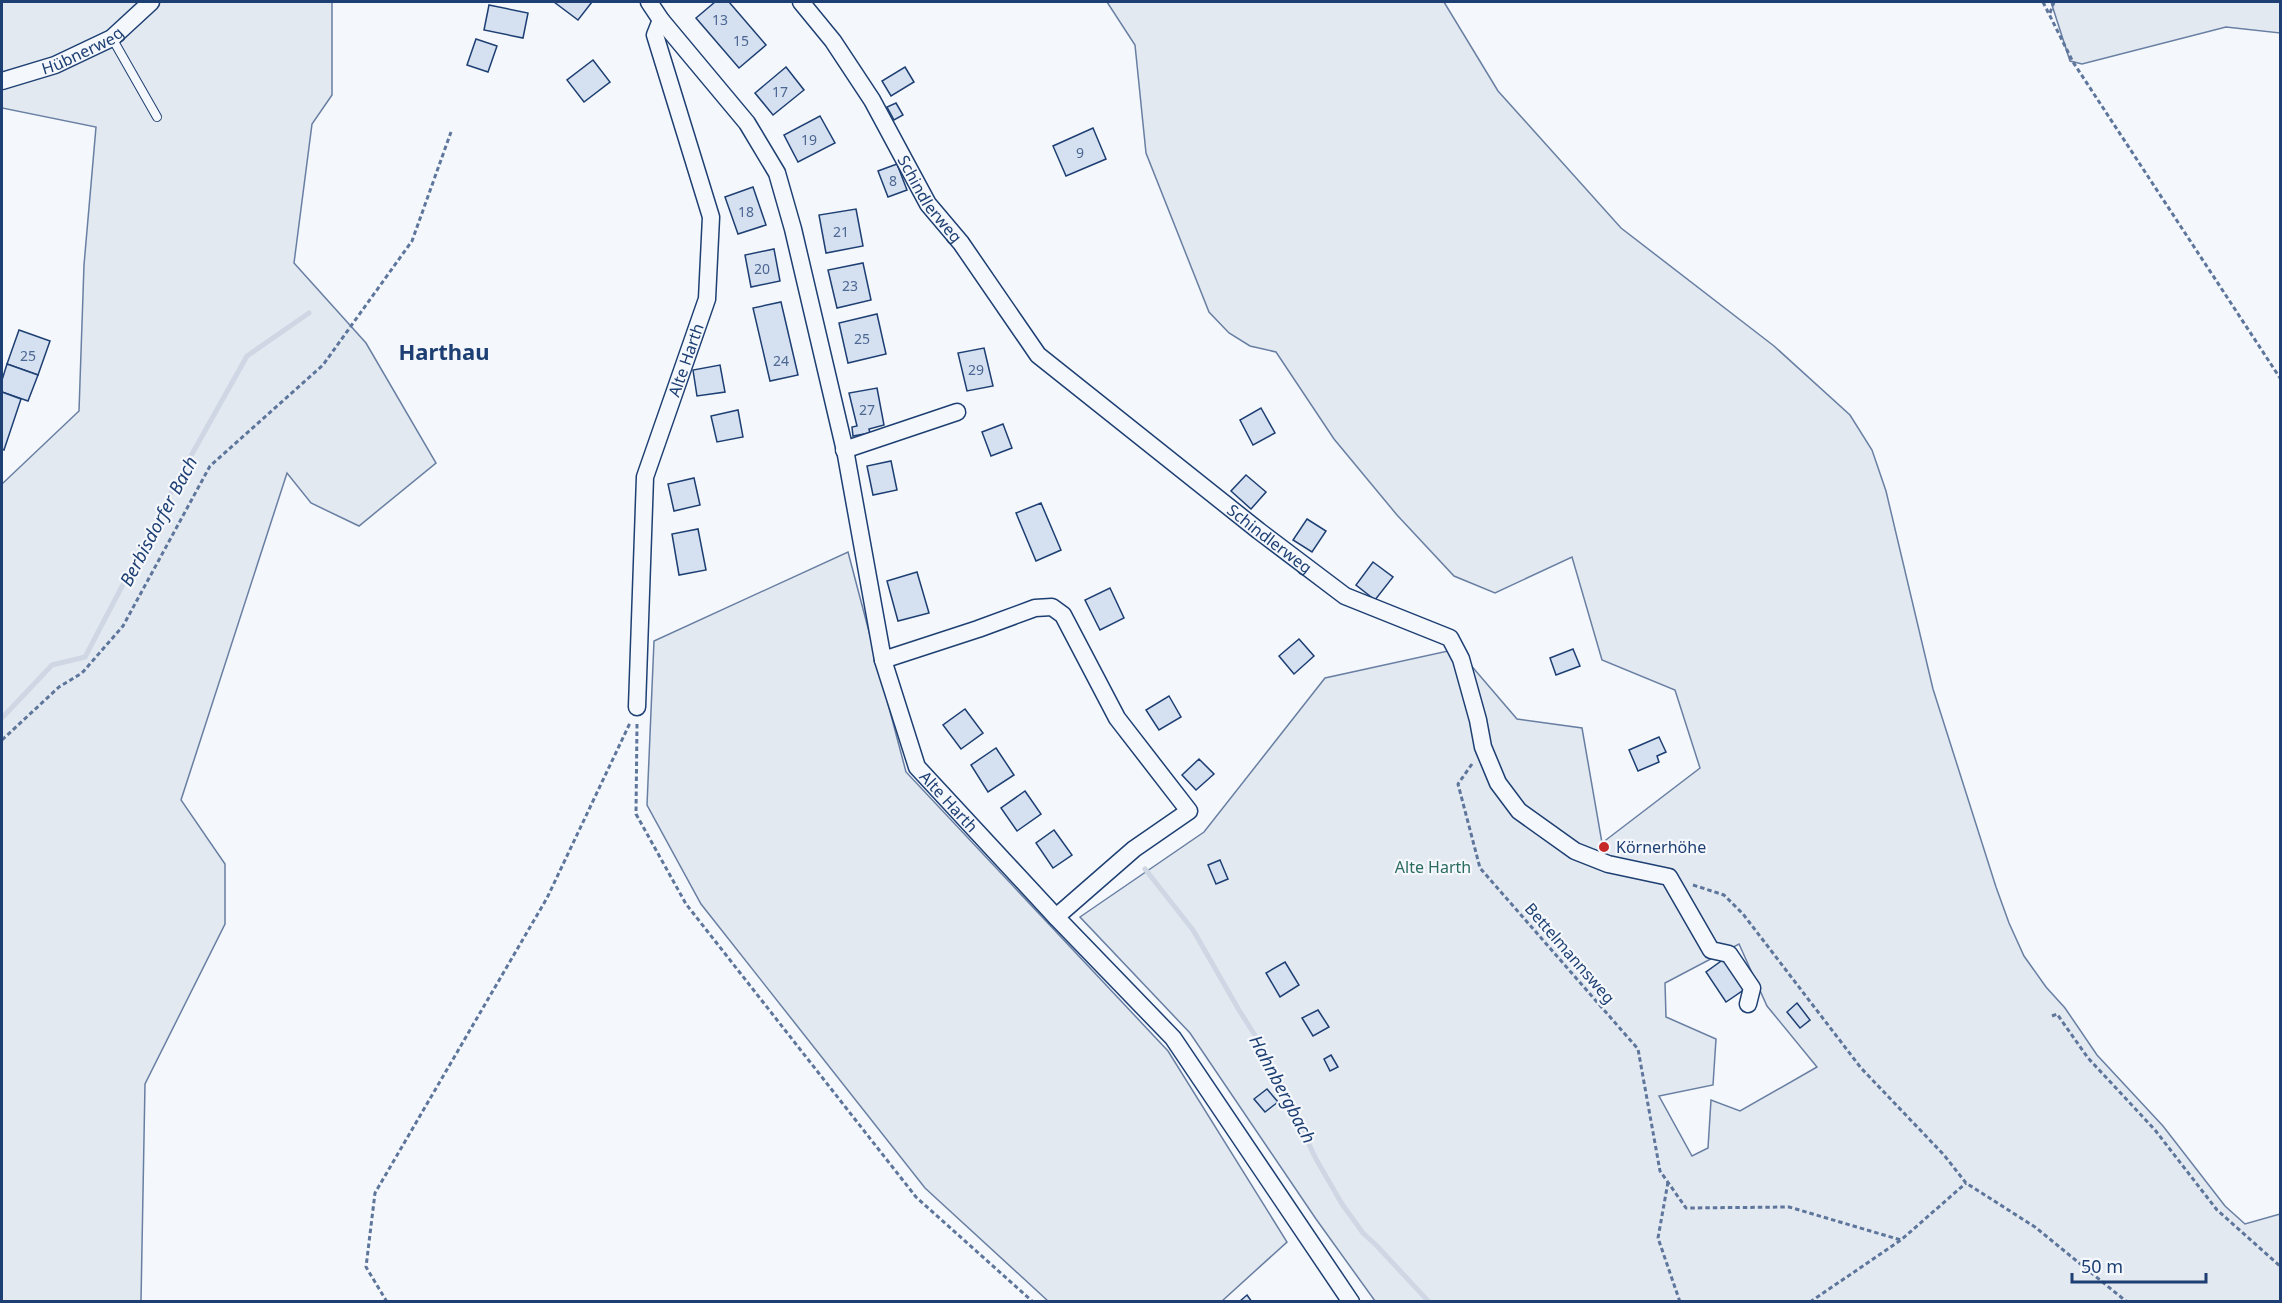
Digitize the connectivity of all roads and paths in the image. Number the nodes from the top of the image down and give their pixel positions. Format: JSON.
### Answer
{"nodes":[{"id":1,"x":151,"y":2,"type":"edge"},
{"id":2,"x":649,"y":2,"type":"edge"},
{"id":3,"x":801,"y":2,"type":"edge"},
{"id":4,"x":2043,"y":2,"type":"edge"},
{"id":5,"x":2054,"y":2,"type":"edge"},
{"id":6,"x":2050,"y":15,"type":"junction"},
{"id":7,"x":662,"y":20,"type":"junction"},
{"id":8,"x":112,"y":38,"type":"junction"},
{"id":9,"x":2,"y":81,"type":"edge"},
{"id":10,"x":157,"y":117,"type":"dead end"},
{"id":11,"x":451,"y":132,"type":"dead end"},
{"id":12,"x":2280,"y":378,"type":"edge"},
{"id":13,"x":957,"y":412,"type":"dead end"},
{"id":14,"x":844,"y":450,"type":"junction"},
{"id":15,"x":883,"y":660,"type":"junction"},
{"id":16,"x":637,"y":707,"type":"junction"},
{"id":17,"x":2,"y":740,"type":"edge"},
{"id":18,"x":1483,"y":747,"type":"junction"},
{"id":19,"x":1669,"y":877,"type":"junction"},
{"id":20,"x":1056,"y":917,"type":"junction"},
{"id":21,"x":1748,"y":1004,"type":"dead end"},
{"id":22,"x":2052,"y":1016,"type":"dead end"},
{"id":23,"x":1668,"y":1182,"type":"junction"},
{"id":24,"x":1966,"y":1183,"type":"junction"},
{"id":25,"x":1901,"y":1240,"type":"junction"},
{"id":26,"x":2279,"y":1264,"type":"edge"},
{"id":27,"x":387,"y":1302,"type":"edge"},
{"id":28,"x":1033,"y":1302,"type":"edge"},
{"id":29,"x":1351,"y":1302,"type":"edge"},
{"id":30,"x":1680,"y":1302,"type":"edge"},
{"id":31,"x":1810,"y":1302,"type":"edge"},
{"id":32,"x":2127,"y":1302,"type":"edge"}],
"edges":[{"from":1,"to":8,"type":"street","name":"Hübnerweg"},
{"from":2,"to":7,"type":"street","name":"Alte Harth"},
{"from":3,"to":18,"type":"street","name":"Schindlerweg"},
{"from":4,"to":6,"type":"path"},
{"from":5,"to":6,"type":"path"},
{"from":6,"to":12,"type":"path"},
{"from":7,"to":14,"type":"street","name":"Alte Harth"},
{"from":7,"to":16,"type":"street","name":"Alte Harth"},
{"from":8,"to":9,"type":"street","name":"Hübnerweg"},
{"from":8,"to":10,"type":"lane"},
{"from":11,"to":17,"type":"path"},
{"from":13,"to":14,"type":"street"},
{"from":14,"to":15,"type":"street","name":"Alte Harth"},
{"from":15,"to":20,"type":"street","name":"Alte Harth"},
{"from":15,"to":20,"type":"street"},
{"from":16,"to":27,"type":"path"},
{"from":16,"to":28,"type":"path"},
{"from":18,"to":19,"type":"street","name":"Schindlerweg"},
{"from":18,"to":23,"type":"path","name":"Bettelmannsweg"},
{"from":19,"to":21,"type":"street"},
{"from":19,"to":24,"type":"path"},
{"from":20,"to":29,"type":"street","name":"Alte Harth"},
{"from":22,"to":26,"type":"path"},
{"from":23,"to":25,"type":"path","name":"Bettelmannsweg"},
{"from":23,"to":30,"type":"path"},
{"from":24,"to":25,"type":"path"},
{"from":24,"to":32,"type":"path"},
{"from":25,"to":31,"type":"path"}]}
